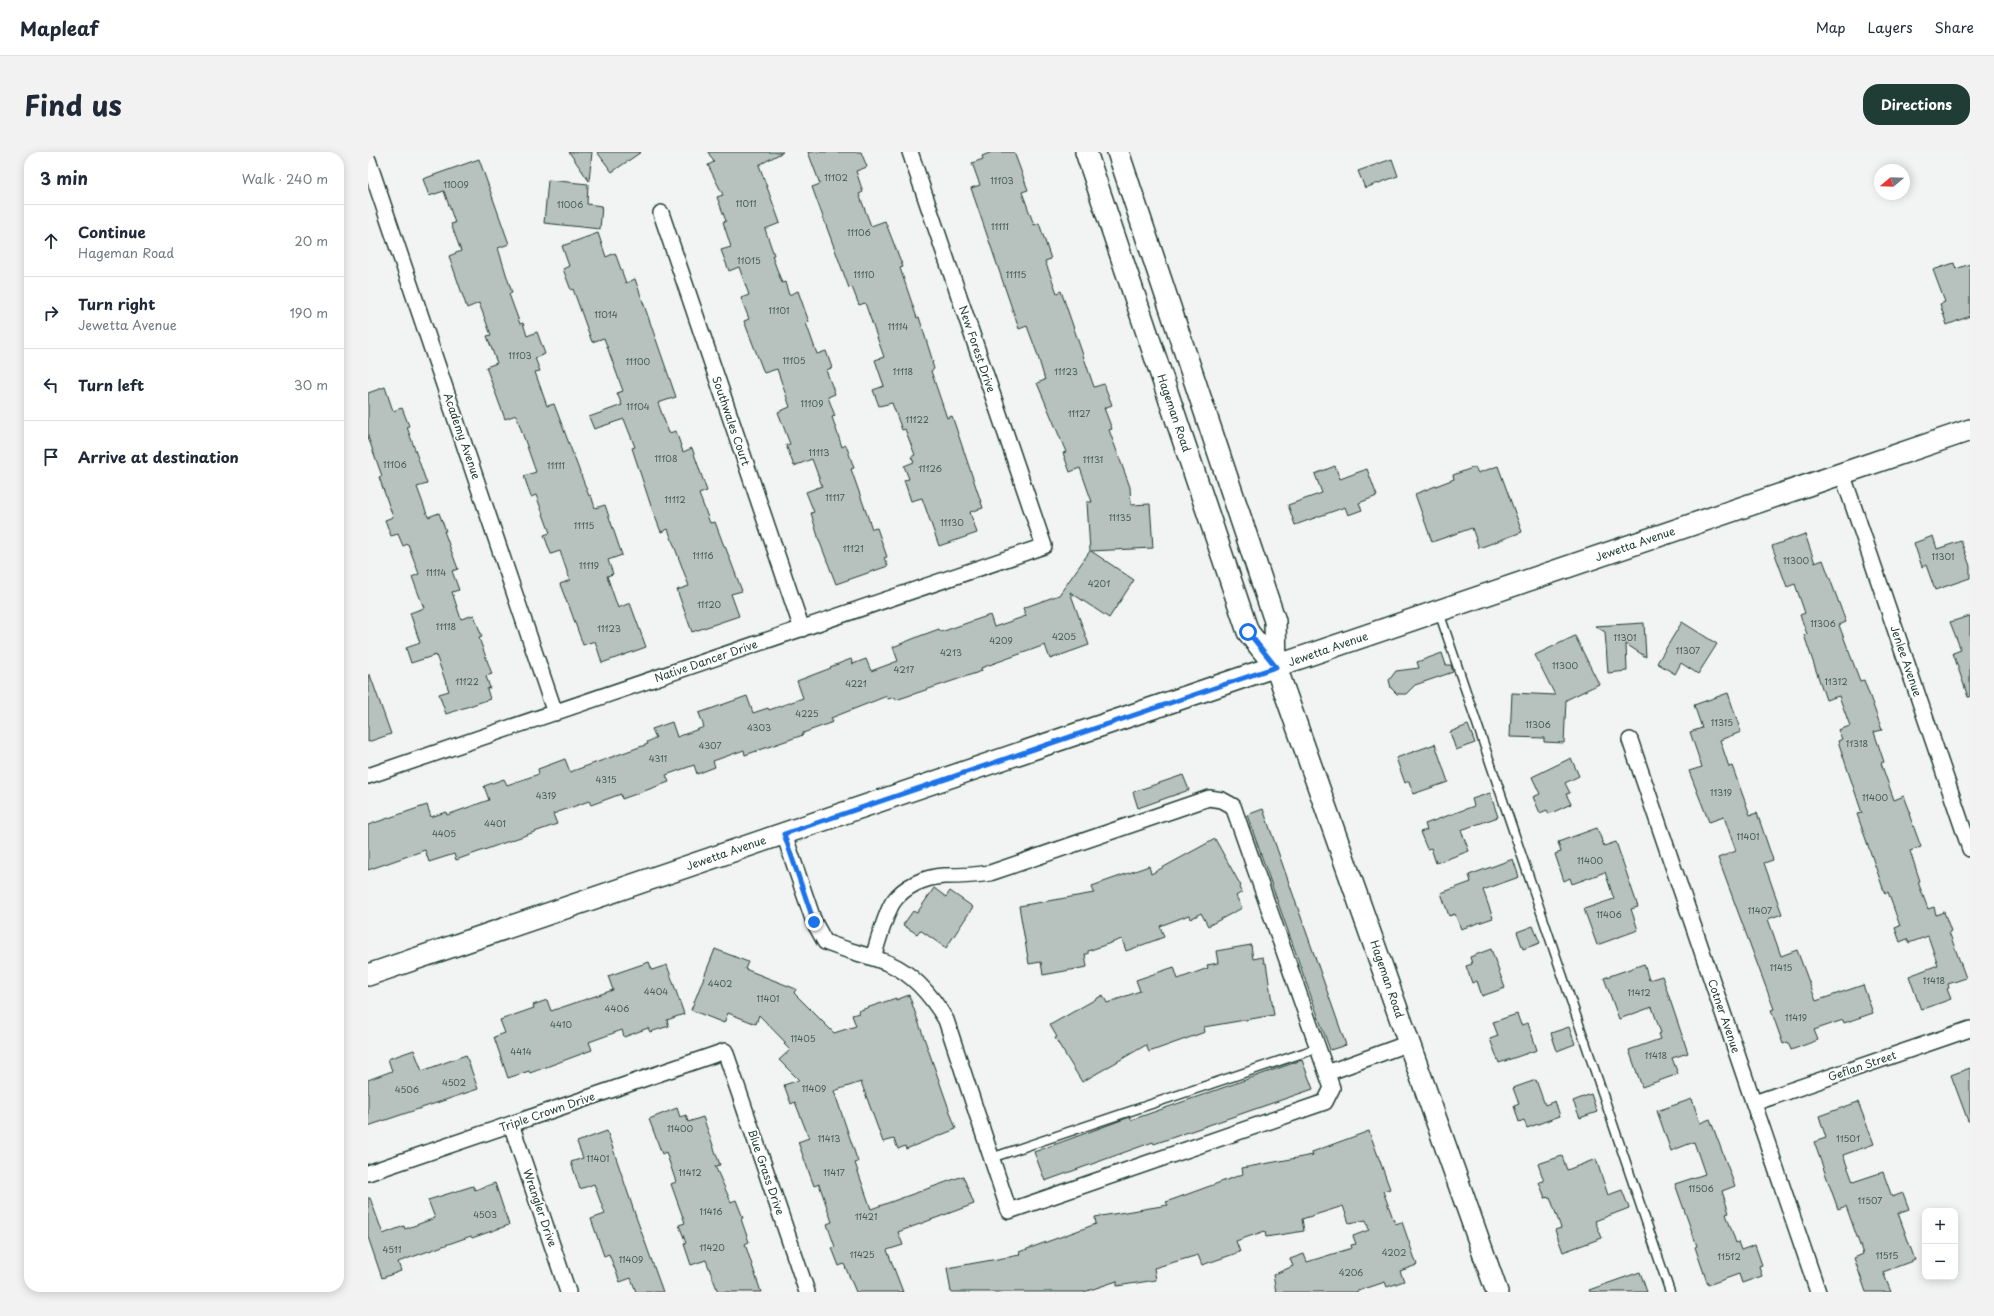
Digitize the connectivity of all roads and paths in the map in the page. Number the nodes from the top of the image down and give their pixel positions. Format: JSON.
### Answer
{"nodes":[{"id":1,"x":910,"y":152,"type":"edge"},
{"id":2,"x":1086,"y":152,"type":"edge"},
{"id":3,"x":1118,"y":152,"type":"edge"},
{"id":4,"x":368,"y":160,"type":"edge"},
{"id":5,"x":660,"y":213,"type":"dead end"},
{"id":6,"x":1970,"y":430,"type":"edge"},
{"id":7,"x":1842,"y":473,"type":"junction"},
{"id":8,"x":1044,"y":546,"type":"joint"},
{"id":9,"x":1439,"y":611,"type":"junction"},
{"id":10,"x":802,"y":629,"type":"junction"},
{"id":11,"x":1276,"y":667,"type":"junction"},
{"id":12,"x":556,"y":713,"type":"junction"},
{"id":13,"x":1630,"y":740,"type":"dead end"},
{"id":14,"x":368,"y":776,"type":"edge"},
{"id":15,"x":784,"y":834,"type":"junction"},
{"id":16,"x":1970,"y":849,"type":"edge"},
{"id":17,"x":873,"y":958,"type":"junction"},
{"id":18,"x":368,"y":975,"type":"edge"},
{"id":19,"x":1970,"y":1029,"type":"edge"},
{"id":20,"x":1409,"y":1043,"type":"junction"},
{"id":21,"x":1318,"y":1048,"type":"junction"},
{"id":22,"x":725,"y":1052,"type":"joint"},
{"id":23,"x":1327,"y":1073,"type":"junction"},
{"id":24,"x":1754,"y":1103,"type":"junction"},
{"id":25,"x":511,"y":1124,"type":"junction"},
{"id":26,"x":991,"y":1158,"type":"junction"},
{"id":27,"x":368,"y":1173,"type":"edge"},
{"id":28,"x":568,"y":1292,"type":"edge"},
{"id":29,"x":807,"y":1292,"type":"edge"},
{"id":30,"x":1497,"y":1292,"type":"edge"},
{"id":31,"x":1670,"y":1292,"type":"edge"},
{"id":32,"x":1818,"y":1292,"type":"edge"}],
"edges":[{"from":1,"to":8,"type":"street","name":"New Forest Drive"},
{"from":2,"to":11,"type":"main road","name":"Hageman Road"},
{"from":3,"to":11,"type":"main road","name":"Hageman Road"},
{"from":4,"to":12,"type":"street","name":"Academy Avenue"},
{"from":5,"to":10,"type":"street","name":"Southwales Court"},
{"from":6,"to":7,"type":"main road","name":"Jewetta Avenue"},
{"from":7,"to":9,"type":"main road","name":"Jewetta Avenue"},
{"from":7,"to":16,"type":"street","name":"Jenlee Avenue"},
{"from":8,"to":10,"type":"street","name":"Native Dancer Drive"},
{"from":9,"to":11,"type":"main road","name":"Jewetta Avenue"},
{"from":9,"to":31,"type":"lane"},
{"from":10,"to":12,"type":"street","name":"Native Dancer Drive"},
{"from":11,"to":15,"type":"main road","name":"Jewetta Avenue"},
{"from":11,"to":20,"type":"main road","name":"Hageman Road"},
{"from":12,"to":14,"type":"street","name":"Native Dancer Drive"},
{"from":13,"to":24,"type":"street","name":"Cotner Avenue"},
{"from":15,"to":17,"type":"street"},
{"from":15,"to":18,"type":"main road","name":"Jewetta Avenue"},
{"from":17,"to":21,"type":"street"},
{"from":17,"to":26,"type":"street"},
{"from":19,"to":24,"type":"street","name":"Geflan Street"},
{"from":20,"to":23,"type":"street"},
{"from":20,"to":30,"type":"main road","name":"Hageman Road"},
{"from":21,"to":23,"type":"street"},
{"from":21,"to":26,"type":"lane"},
{"from":22,"to":25,"type":"street","name":"Triple Crown Drive"},
{"from":22,"to":29,"type":"street","name":"Blue Grass Drive"},
{"from":23,"to":26,"type":"street"},
{"from":24,"to":32,"type":"street","name":"Cotner Avenue"},
{"from":25,"to":27,"type":"street","name":"Triple Crown Drive"},
{"from":25,"to":28,"type":"street","name":"Wrangler Drive"}]}
